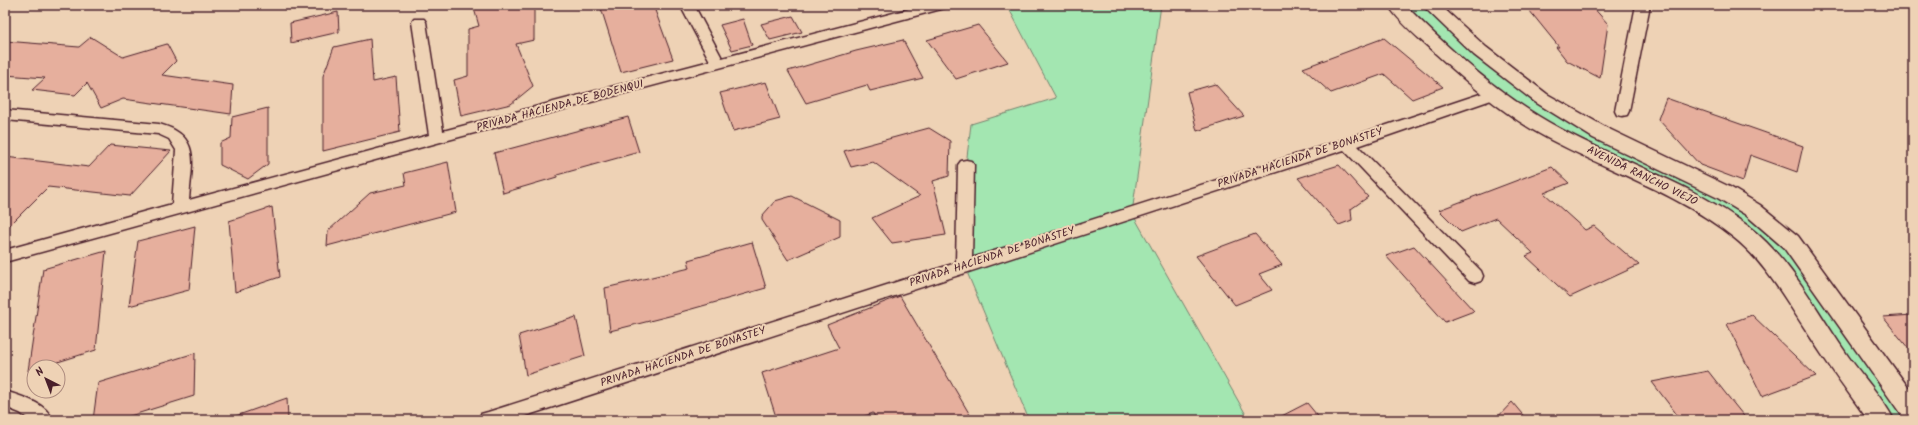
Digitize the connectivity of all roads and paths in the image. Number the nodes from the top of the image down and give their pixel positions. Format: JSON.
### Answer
{"nodes":[{"id":1,"x":687,"y":5,"type":"edge"},
{"id":2,"x":940,"y":5,"type":"edge"},
{"id":3,"x":1396,"y":5,"type":"edge"},
{"id":4,"x":1430,"y":5,"type":"edge"},
{"id":5,"x":1643,"y":5,"type":"edge"},
{"id":6,"x":420,"y":22,"type":"dead end"},
{"id":7,"x":718,"y":64,"type":"junction"},
{"id":8,"x":1495,"y":94,"type":"junction"},
{"id":9,"x":1541,"y":98,"type":"junction"},
{"id":10,"x":1622,"y":111,"type":"dead end"},
{"id":11,"x":1520,"y":112,"type":"junction"},
{"id":12,"x":5,"y":115,"type":"edge"},
{"id":13,"x":437,"y":138,"type":"junction"},
{"id":14,"x":1347,"y":144,"type":"junction"},
{"id":15,"x":966,"y":165,"type":"dead end"},
{"id":16,"x":180,"y":209,"type":"junction"},
{"id":17,"x":5,"y":256,"type":"edge"},
{"id":18,"x":964,"y":266,"type":"junction"},
{"id":19,"x":1475,"y":276,"type":"dead end"},
{"id":20,"x":1842,"y":368,"type":"junction"},
{"id":21,"x":1882,"y":369,"type":"junction"},
{"id":22,"x":5,"y":399,"type":"edge"},
{"id":23,"x":1913,"y":413,"type":"edge"},
{"id":24,"x":44,"y":420,"type":"edge"},
{"id":25,"x":488,"y":420,"type":"edge"},
{"id":26,"x":1882,"y":420,"type":"edge"}],
"edges":[{"from":1,"to":7,"type":"street"},
{"from":2,"to":7,"type":"street","name":"PRIVADA HACIENDA DE BODENQUI"},
{"from":3,"to":8,"type":"street","name":"AVENIDA RANCHO VIEJO"},
{"from":4,"to":9,"type":"street","name":"AVENIDA RANCHO VIEJO"},
{"from":5,"to":10,"type":"street"},
{"from":6,"to":13,"type":"street"},
{"from":7,"to":13,"type":"street","name":"PRIVADA HACIENDA DE BODENQUI"},
{"from":8,"to":11,"type":"street","name":"AVENIDA RANCHO VIEJO"},
{"from":8,"to":14,"type":"street","name":"PRIVADA HACIENDA DE BONASTEY"},
{"from":9,"to":11,"type":"street"},
{"from":9,"to":21,"type":"street","name":"AVENIDA RANCHO VIEJO"},
{"from":11,"to":20,"type":"street","name":"AVENIDA RANCHO VIEJO"},
{"from":12,"to":16,"type":"street"},
{"from":13,"to":16,"type":"street","name":"PRIVADA HACIENDA DE BODENQUI"},
{"from":14,"to":18,"type":"street","name":"PRIVADA HACIENDA DE BONASTEY"},
{"from":14,"to":19,"type":"street"},
{"from":15,"to":18,"type":"street","name":"PRIVADA HACIENDA DE BONASTEY"},
{"from":16,"to":17,"type":"street","name":"PRIVADA HACIENDA DE BODENQUI"},
{"from":18,"to":25,"type":"street","name":"PRIVADA HACIENDA DE BONASTEY"},
{"from":20,"to":21,"type":"street"},
{"from":20,"to":26,"type":"street","name":"AVENIDA RANCHO VIEJO"},
{"from":21,"to":23,"type":"street","name":"AVENIDA RANCHO VIEJO"},
{"from":22,"to":24,"type":"street"}]}
